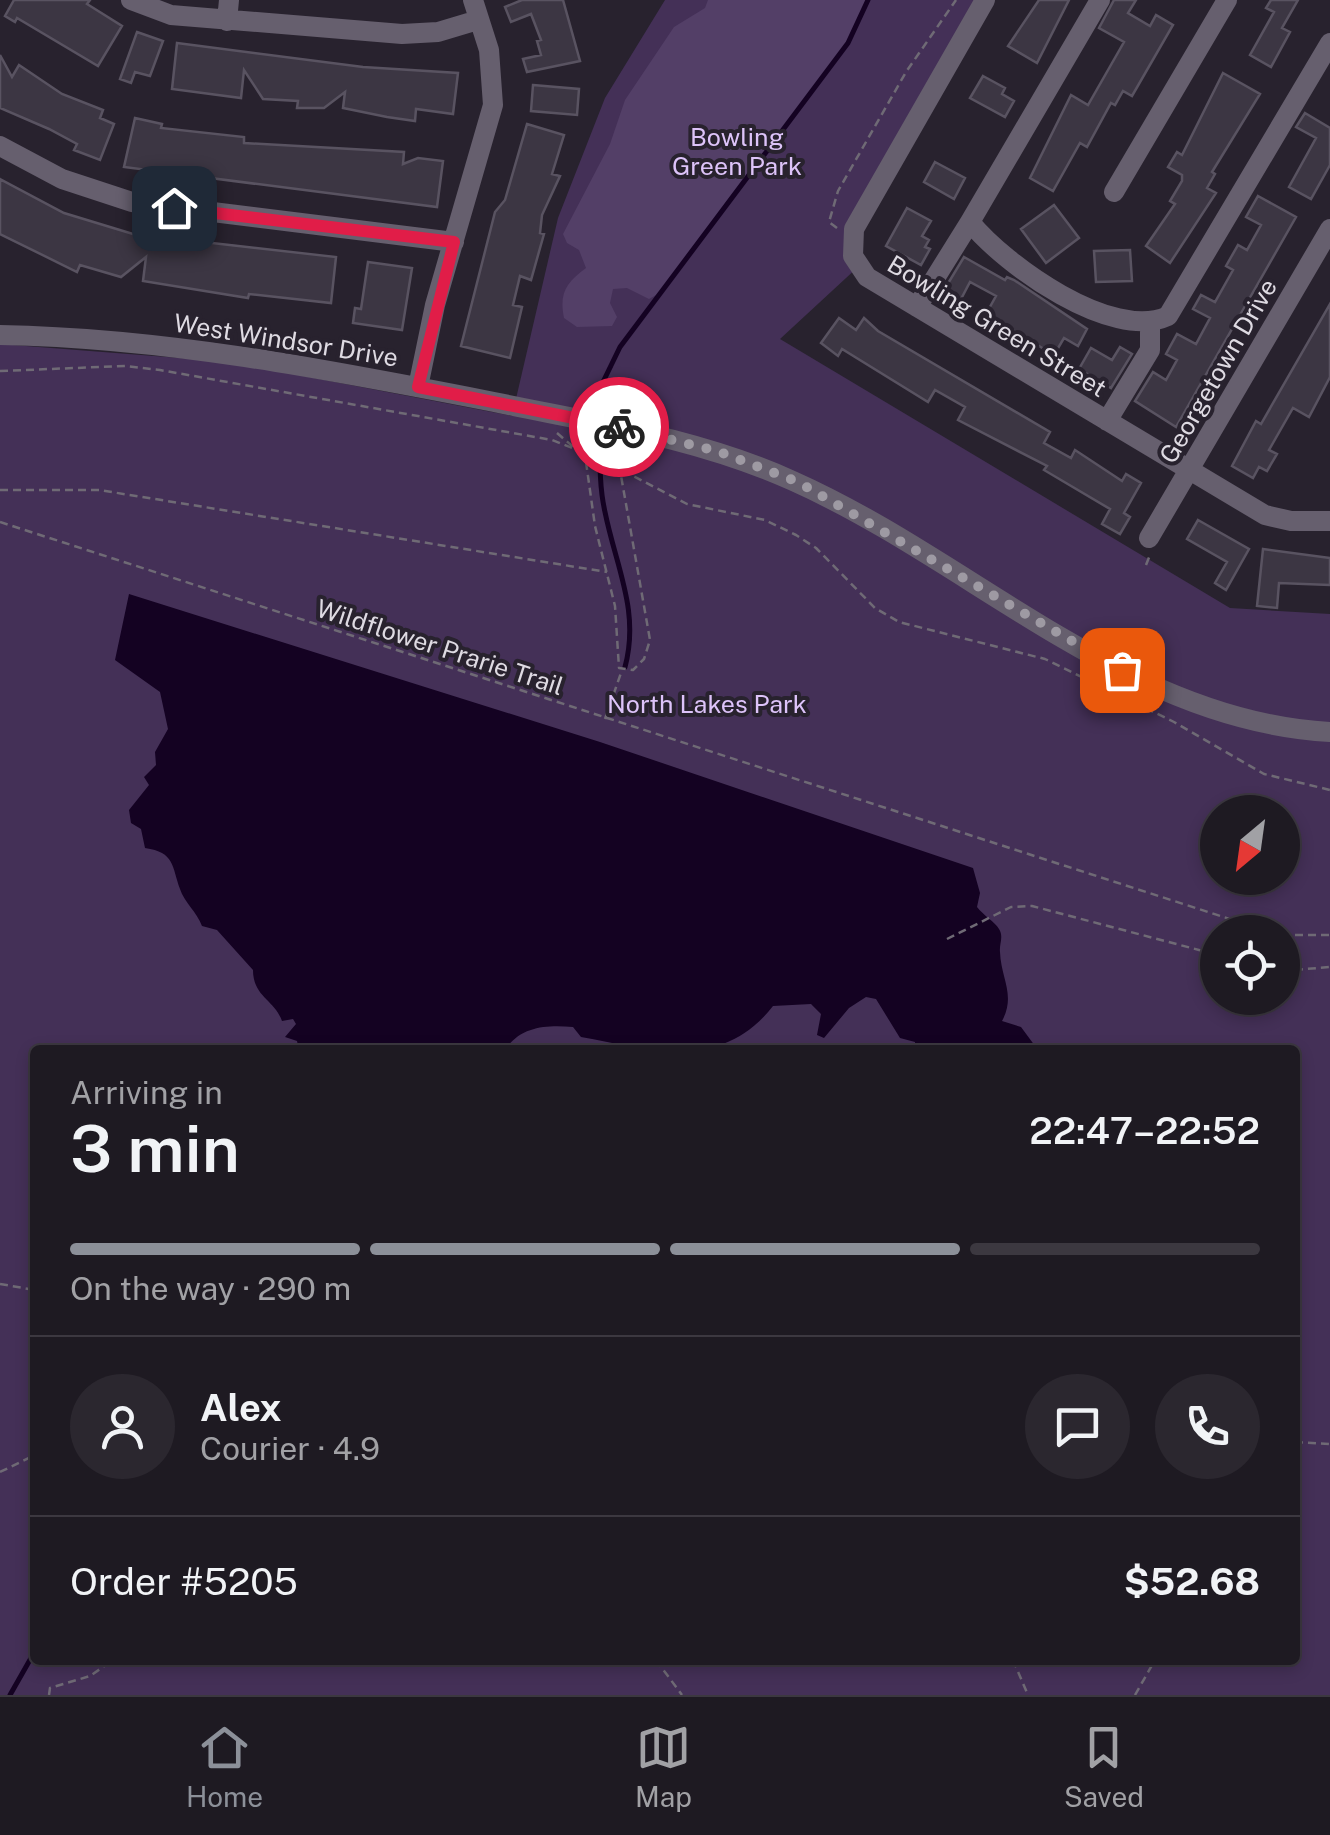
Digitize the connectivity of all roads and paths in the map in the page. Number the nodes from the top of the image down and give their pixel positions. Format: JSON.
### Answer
{"nodes":[{"id":1,"x":132,"y":0,"type":"edge"},
{"id":2,"x":956,"y":0,"type":"edge"},
{"id":3,"x":986,"y":0,"type":"edge"},
{"id":4,"x":1100,"y":0,"type":"edge"},
{"id":5,"x":1217,"y":4,"type":"edge"},
{"id":6,"x":475,"y":10,"type":"edge"},
{"id":7,"x":228,"y":11,"type":"edge"},
{"id":8,"x":1330,"y":43,"type":"edge"},
{"id":9,"x":0,"y":146,"type":"edge"},
{"id":10,"x":1114,"y":192,"type":"dead end"},
{"id":11,"x":970,"y":222,"type":"junction"},
{"id":12,"x":1330,"y":228,"type":"edge"},
{"id":13,"x":854,"y":229,"type":"junction"},
{"id":14,"x":454,"y":242,"type":"junction"},
{"id":15,"x":917,"y":308,"type":"junction"},
{"id":16,"x":1150,"y":324,"type":"junction"},
{"id":17,"x":0,"y":335,"type":"edge"},
{"id":18,"x":127,"y":359,"type":"dead end"},
{"id":19,"x":160,"y":362,"type":"dead end"},
{"id":20,"x":0,"y":372,"type":"edge"},
{"id":21,"x":418,"y":387,"type":"junction"},
{"id":22,"x":1107,"y":421,"type":"junction"},
{"id":23,"x":548,"y":431,"type":"dead end"},
{"id":24,"x":581,"y":452,"type":"junction"},
{"id":25,"x":586,"y":459,"type":"junction"},
{"id":26,"x":620,"y":469,"type":"junction"},
{"id":27,"x":1190,"y":471,"type":"junction"},
{"id":28,"x":0,"y":490,"type":"edge"},
{"id":29,"x":1330,"y":521,"type":"edge"},
{"id":30,"x":0,"y":522,"type":"edge"},
{"id":31,"x":1149,"y":538,"type":"dead end"},
{"id":32,"x":606,"y":572,"type":"junction"},
{"id":33,"x":622,"y":669,"type":"junction"},
{"id":34,"x":606,"y":720,"type":"junction"},
{"id":35,"x":1330,"y":732,"type":"edge"},
{"id":36,"x":1330,"y":790,"type":"edge"},
{"id":37,"x":1217,"y":915,"type":"edge"},
{"id":38,"x":1300,"y":935,"type":"edge"},
{"id":39,"x":1330,"y":935,"type":"edge"},
{"id":40,"x":946,"y":939,"type":"dead end"},
{"id":41,"x":1200,"y":950,"type":"edge"},
{"id":42,"x":1330,"y":967,"type":"edge"},
{"id":43,"x":1300,"y":970,"type":"edge"},
{"id":44,"x":0,"y":1284,"type":"edge"},
{"id":45,"x":30,"y":1289,"type":"edge"},
{"id":46,"x":1300,"y":1442,"type":"edge"},
{"id":47,"x":1330,"y":1444,"type":"edge"},
{"id":48,"x":30,"y":1457,"type":"edge"},
{"id":49,"x":0,"y":1472,"type":"edge"},
{"id":50,"x":106,"y":1665,"type":"edge"},
{"id":51,"x":660,"y":1665,"type":"edge"},
{"id":52,"x":1014,"y":1665,"type":"edge"},
{"id":53,"x":1153,"y":1665,"type":"edge"},
{"id":54,"x":49,"y":1695,"type":"edge"},
{"id":55,"x":682,"y":1695,"type":"edge"},
{"id":56,"x":1028,"y":1695,"type":"edge"},
{"id":57,"x":1135,"y":1695,"type":"edge"}],
"edges":[{"from":1,"to":7,"type":"street"},
{"from":2,"to":13,"type":"path"},
{"from":3,"to":13,"type":"street"},
{"from":4,"to":11,"type":"street"},
{"from":5,"to":10,"type":"street"},
{"from":6,"to":7,"type":"street"},
{"from":6,"to":14,"type":"street"},
{"from":8,"to":16,"type":"street"},
{"from":9,"to":14,"type":"street"},
{"from":11,"to":15,"type":"street"},
{"from":11,"to":16,"type":"street"},
{"from":12,"to":27,"type":"street","name":"Georgetown Drive"},
{"from":13,"to":15,"type":"street","name":"Bowling Green Street"},
{"from":14,"to":21,"type":"street"},
{"from":15,"to":22,"type":"street","name":"Bowling Green Street"},
{"from":16,"to":22,"type":"street"},
{"from":17,"to":21,"type":"street","name":"West Windsor Drive"},
{"from":18,"to":19,"type":"path"},
{"from":20,"to":24,"type":"path"},
{"from":21,"to":35,"type":"street","name":"West Windsor Drive"},
{"from":22,"to":27,"type":"street","name":"Bowling Green Street"},
{"from":23,"to":24,"type":"path"},
{"from":24,"to":25,"type":"path"},
{"from":25,"to":26,"type":"path"},
{"from":25,"to":32,"type":"path"},
{"from":26,"to":33,"type":"path"},
{"from":26,"to":36,"type":"path"},
{"from":27,"to":29,"type":"street","name":"Bowling Green Street"},
{"from":27,"to":31,"type":"street","name":"Georgetown Drive"},
{"from":28,"to":32,"type":"path"},
{"from":30,"to":34,"type":"path","name":"Wildflower Prarie Trail"},
{"from":32,"to":33,"type":"path"},
{"from":33,"to":34,"type":"path"},
{"from":34,"to":37,"type":"path","name":"Wildflower Prarie Trail"},
{"from":38,"to":39,"type":"path"},
{"from":40,"to":41,"type":"path"},
{"from":42,"to":43,"type":"path"},
{"from":44,"to":45,"type":"path"},
{"from":46,"to":47,"type":"path"},
{"from":48,"to":49,"type":"path"},
{"from":50,"to":54,"type":"path"},
{"from":51,"to":55,"type":"path"},
{"from":52,"to":56,"type":"path"},
{"from":53,"to":57,"type":"path"}]}
